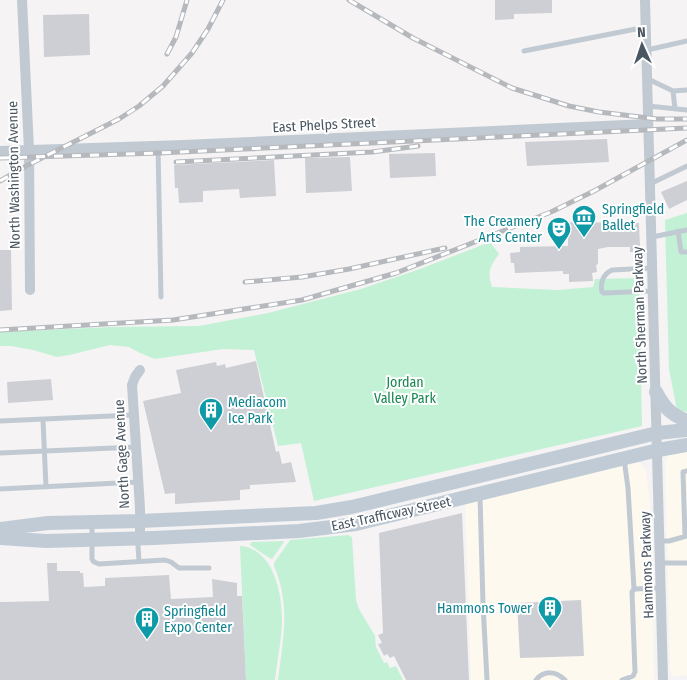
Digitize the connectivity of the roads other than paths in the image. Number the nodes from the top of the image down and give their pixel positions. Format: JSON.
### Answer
{"nodes":[{"id":1,"x":22,"y":0,"type":"edge"},
{"id":2,"x":646,"y":0,"type":"edge"},
{"id":3,"x":646,"y":27,"type":"junction"},
{"id":4,"x":687,"y":41,"type":"edge"},
{"id":5,"x":647,"y":50,"type":"junction"},
{"id":6,"x":524,"y":51,"type":"dead end"},
{"id":7,"x":647,"y":78,"type":"junction"},
{"id":8,"x":687,"y":90,"type":"edge"},
{"id":9,"x":673,"y":91,"type":"junction"},
{"id":10,"x":648,"y":106,"type":"junction"},
{"id":11,"x":675,"y":109,"type":"junction"},
{"id":12,"x":687,"y":110,"type":"edge"},
{"id":13,"x":648,"y":124,"type":"junction"},
{"id":14,"x":158,"y":146,"type":"junction"},
{"id":15,"x":29,"y":150,"type":"junction"},
{"id":16,"x":0,"y":152,"type":"edge"},
{"id":17,"x":687,"y":166,"type":"edge"},
{"id":18,"x":650,"y":184,"type":"junction"},
{"id":19,"x":687,"y":230,"type":"edge"},
{"id":20,"x":678,"y":232,"type":"junction"},
{"id":21,"x":651,"y":237,"type":"junction"},
{"id":22,"x":687,"y":252,"type":"edge"},
{"id":23,"x":652,"y":268,"type":"junction"},
{"id":24,"x":30,"y":290,"type":"dead end"},
{"id":25,"x":653,"y":291,"type":"junction"},
{"id":26,"x":162,"y":297,"type":"dead end"},
{"id":27,"x":140,"y":370,"type":"dead end"},
{"id":28,"x":656,"y":392,"type":"junction"},
{"id":29,"x":134,"y":415,"type":"junction"},
{"id":30,"x":43,"y":420,"type":"junction"},
{"id":31,"x":0,"y":421,"type":"edge"},
{"id":32,"x":687,"y":421,"type":"edge"},
{"id":33,"x":687,"y":430,"type":"edge"},
{"id":34,"x":657,"y":433,"type":"junction"},
{"id":35,"x":687,"y":445,"type":"edge"},
{"id":36,"x":136,"y":447,"type":"junction"},
{"id":37,"x":658,"y":450,"type":"junction"},
{"id":38,"x":44,"y":451,"type":"junction"},
{"id":39,"x":0,"y":453,"type":"edge"},
{"id":40,"x":624,"y":458,"type":"junction"},
{"id":41,"x":687,"y":471,"type":"edge"},
{"id":42,"x":138,"y":482,"type":"junction"},
{"id":43,"x":46,"y":487,"type":"junction"},
{"id":44,"x":0,"y":489,"type":"edge"},
{"id":45,"x":480,"y":494,"type":"junction"},
{"id":46,"x":140,"y":521,"type":"junction"},
{"id":47,"x":92,"y":522,"type":"junction"},
{"id":48,"x":0,"y":530,"type":"edge"},
{"id":49,"x":686,"y":536,"type":"edge"},
{"id":50,"x":0,"y":538,"type":"edge"},
{"id":51,"x":140,"y":538,"type":"junction"},
{"id":52,"x":92,"y":540,"type":"junction"},
{"id":53,"x":659,"y":542,"type":"junction"},
{"id":54,"x":139,"y":561,"type":"junction"},
{"id":55,"x":660,"y":563,"type":"junction"},
{"id":56,"x":687,"y":563,"type":"edge"},
{"id":57,"x":209,"y":568,"type":"dead end"},
{"id":58,"x":661,"y":588,"type":"junction"},
{"id":59,"x":634,"y":589,"type":"junction"},
{"id":60,"x":487,"y":680,"type":"edge"},
{"id":61,"x":536,"y":680,"type":"edge"},
{"id":62,"x":565,"y":680,"type":"edge"},
{"id":63,"x":622,"y":680,"type":"edge"},
{"id":64,"x":663,"y":680,"type":"edge"}],
"edges":[{"from":1,"to":15,"type":"street","name":"North Washington Avenue"},
{"from":2,"to":3,"type":"street","name":"North Sherman Parkway"},
{"from":3,"to":5,"type":"street","name":"North Sherman Parkway"},
{"from":3,"to":6,"type":"lane"},
{"from":4,"to":5,"type":"lane"},
{"from":5,"to":7,"type":"street","name":"North Sherman Parkway"},
{"from":7,"to":9,"type":"lane"},
{"from":7,"to":10,"type":"street","name":"North Sherman Parkway"},
{"from":8,"to":9,"type":"lane"},
{"from":9,"to":11,"type":"lane"},
{"from":10,"to":11,"type":"lane"},
{"from":10,"to":13,"type":"street","name":"North Sherman Parkway"},
{"from":11,"to":12,"type":"lane"},
{"from":13,"to":14,"type":"street","name":"East Phelps Street"},
{"from":13,"to":18,"type":"street","name":"North Sherman Parkway"},
{"from":14,"to":15,"type":"street","name":"East Phelps Street"},
{"from":14,"to":26,"type":"lane"},
{"from":15,"to":16,"type":"street","name":"East Phelps Street"},
{"from":15,"to":24,"type":"street","name":"North Washington Avenue"},
{"from":17,"to":18,"type":"lane"},
{"from":18,"to":21,"type":"street","name":"North Sherman Parkway"},
{"from":19,"to":20,"type":"lane"},
{"from":20,"to":21,"type":"lane"},
{"from":20,"to":22,"type":"lane"},
{"from":21,"to":23,"type":"street","name":"North Sherman Parkway"},
{"from":23,"to":25,"type":"street","name":"North Sherman Parkway"},
{"from":23,"to":25,"type":"lane"},
{"from":25,"to":28,"type":"street","name":"North Sherman Parkway"},
{"from":27,"to":29,"type":"street","name":"North Gage Avenue"},
{"from":28,"to":32,"type":"main road"},
{"from":28,"to":34,"type":"street","name":"North Sherman Parkway"},
{"from":29,"to":30,"type":"lane"},
{"from":29,"to":36,"type":"street","name":"North Gage Avenue"},
{"from":30,"to":31,"type":"lane"},
{"from":30,"to":38,"type":"lane"},
{"from":33,"to":34,"type":"main road","name":"East Trafficway Street"},
{"from":34,"to":37,"type":"street","name":"North Sherman Parkway"},
{"from":34,"to":46,"type":"main road","name":"East Trafficway Street"},
{"from":35,"to":37,"type":"main road","name":"East Trafficway Street"},
{"from":36,"to":38,"type":"lane"},
{"from":36,"to":42,"type":"street","name":"North Gage Avenue"},
{"from":37,"to":40,"type":"main road","name":"East Trafficway Street"},
{"from":37,"to":53,"type":"street","name":"Hammons Parkway"},
{"from":38,"to":39,"type":"lane"},
{"from":38,"to":43,"type":"lane"},
{"from":40,"to":45,"type":"main road","name":"East Trafficway Street"},
{"from":40,"to":59,"type":"lane"},
{"from":41,"to":49,"type":"lane"},
{"from":42,"to":43,"type":"lane"},
{"from":42,"to":46,"type":"street","name":"North Gage Avenue"},
{"from":43,"to":44,"type":"lane"},
{"from":45,"to":51,"type":"main road","name":"East Trafficway Street"},
{"from":45,"to":60,"type":"lane"},
{"from":46,"to":47,"type":"main road","name":"East Trafficway Street"},
{"from":46,"to":51,"type":"street","name":"North Gage Avenue"},
{"from":47,"to":48,"type":"main road","name":"East Trafficway Street"},
{"from":47,"to":52,"type":"lane"},
{"from":49,"to":53,"type":"lane"},
{"from":50,"to":52,"type":"main road","name":"East Trafficway Street"},
{"from":51,"to":52,"type":"main road","name":"East Trafficway Street"},
{"from":51,"to":54,"type":"lane"},
{"from":52,"to":54,"type":"lane"},
{"from":53,"to":55,"type":"street","name":"Hammons Parkway"},
{"from":54,"to":57,"type":"lane"},
{"from":55,"to":56,"type":"lane"},
{"from":55,"to":58,"type":"street","name":"Hammons Parkway"},
{"from":58,"to":59,"type":"lane"},
{"from":58,"to":64,"type":"street","name":"Hammons Parkway"},
{"from":59,"to":63,"type":"lane"},
{"from":61,"to":62,"type":"lane"}]}
